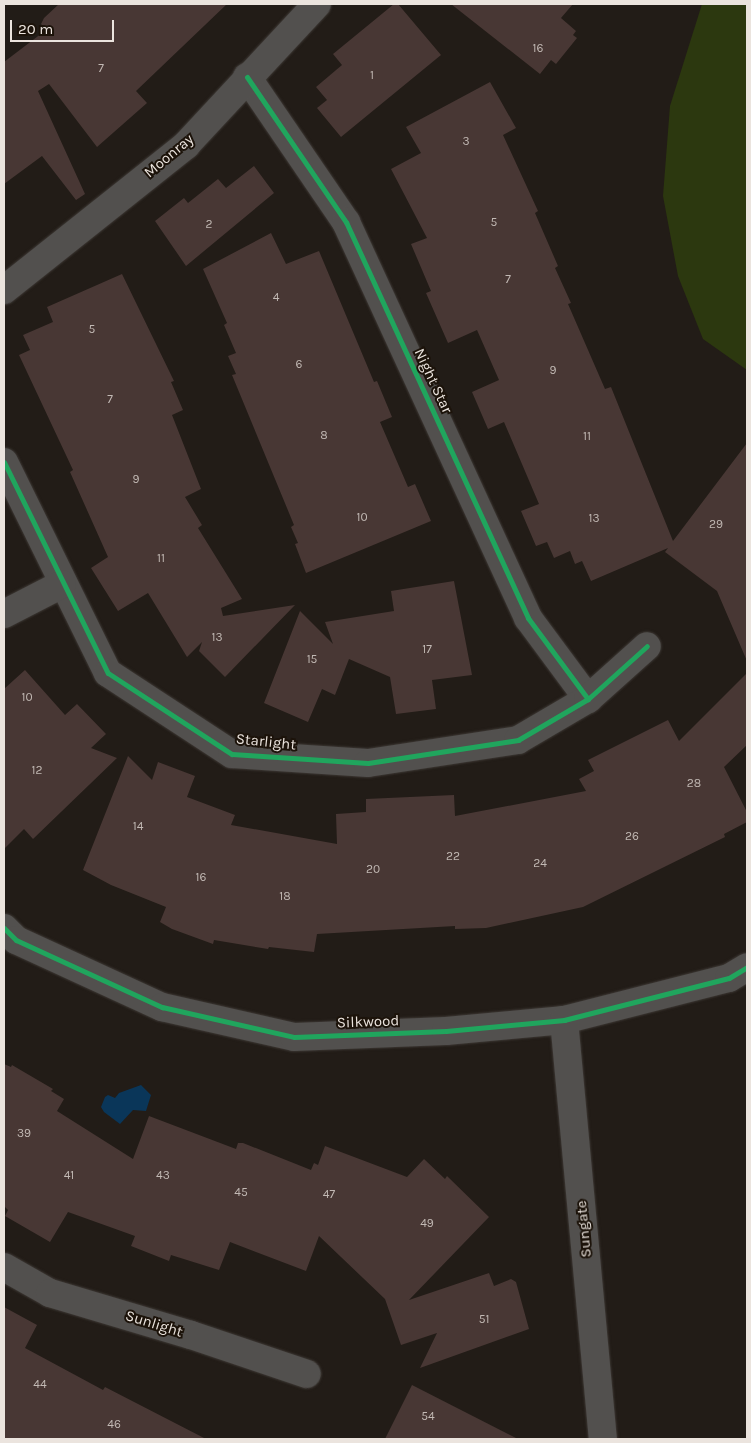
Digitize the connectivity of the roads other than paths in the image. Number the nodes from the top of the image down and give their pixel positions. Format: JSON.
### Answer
{"nodes":[{"id":1,"x":317,"y":4,"type":"edge"},
{"id":2,"x":247,"y":77,"type":"junction"},
{"id":3,"x":4,"y":290,"type":"edge"},
{"id":4,"x":4,"y":462,"type":"edge"},
{"id":5,"x":62,"y":584,"type":"junction"},
{"id":6,"x":4,"y":614,"type":"edge"},
{"id":7,"x":647,"y":646,"type":"dead end"},
{"id":8,"x":588,"y":699,"type":"junction"},
{"id":9,"x":8,"y":941,"type":"edge"},
{"id":10,"x":747,"y":967,"type":"edge"},
{"id":11,"x":564,"y":1020,"type":"junction"},
{"id":12,"x":4,"y":1267,"type":"edge"},
{"id":13,"x":306,"y":1374,"type":"dead end"},
{"id":14,"x":603,"y":1439,"type":"edge"}],
"edges":[{"from":1,"to":2,"type":"street","name":"Moonray"},
{"from":2,"to":3,"type":"street","name":"Moonray"},
{"from":2,"to":8,"type":"street","name":"Night Star"},
{"from":4,"to":5,"type":"street","name":"Starlight"},
{"from":5,"to":6,"type":"street"},
{"from":5,"to":8,"type":"street","name":"Starlight"},
{"from":7,"to":8,"type":"street","name":"Starlight"},
{"from":9,"to":11,"type":"street","name":"Silkwood"},
{"from":10,"to":11,"type":"street","name":"Silkwood"},
{"from":11,"to":14,"type":"street","name":"Sungate"},
{"from":12,"to":13,"type":"street","name":"Sunlight"}]}
